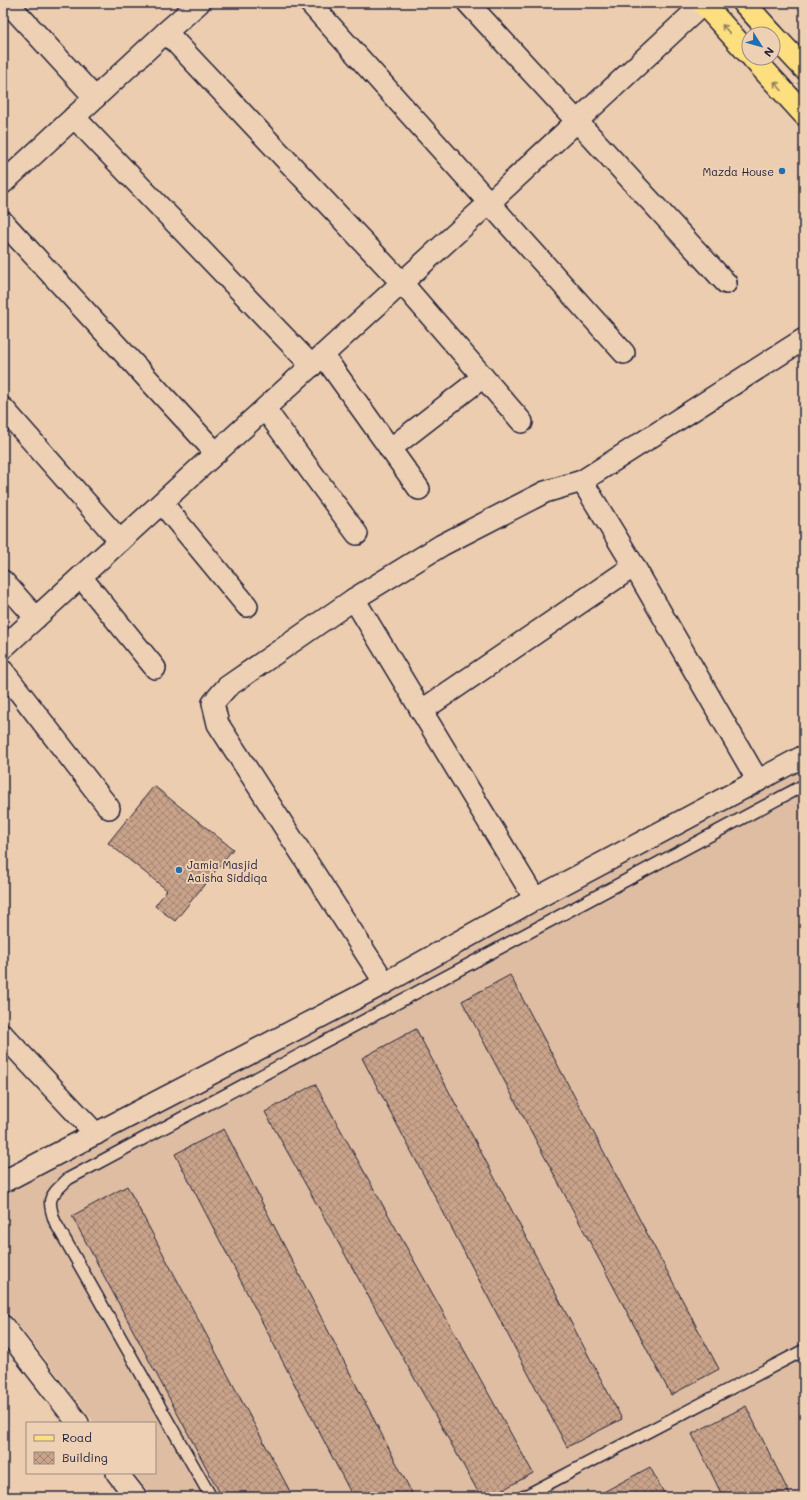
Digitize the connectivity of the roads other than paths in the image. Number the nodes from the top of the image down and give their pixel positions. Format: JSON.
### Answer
{"nodes":[{"id":1,"x":8,"y":3,"type":"edge"},
{"id":2,"x":310,"y":3,"type":"edge"},
{"id":3,"x":468,"y":3,"type":"edge"},
{"id":4,"x":703,"y":3,"type":"edge"},
{"id":5,"x":744,"y":3,"type":"edge"},
{"id":6,"x":189,"y":6,"type":"edge"},
{"id":7,"x":766,"y":26,"type":"edge"},
{"id":8,"x":166,"y":32,"type":"junction"},
{"id":9,"x":781,"y":43,"type":"edge"},
{"id":10,"x":741,"y":45,"type":"edge"},
{"id":11,"x":760,"y":66,"type":"edge"},
{"id":12,"x":804,"y":68,"type":"edge"},
{"id":13,"x":95,"y":98,"type":"junction"},
{"id":14,"x":804,"y":114,"type":"edge"},
{"id":15,"x":74,"y":117,"type":"junction"},
{"id":16,"x":577,"y":122,"type":"junction"},
{"id":17,"x":3,"y":182,"type":"edge"},
{"id":18,"x":489,"y":203,"type":"junction"},
{"id":19,"x":3,"y":222,"type":"edge"},
{"id":20,"x":402,"y":283,"type":"junction"},
{"id":21,"x":726,"y":283,"type":"dead end"},
{"id":22,"x":804,"y":339,"type":"edge"},
{"id":23,"x":624,"y":353,"type":"dead end"},
{"id":24,"x":317,"y":361,"type":"junction"},
{"id":25,"x":483,"y":377,"type":"junction"},
{"id":26,"x":3,"y":408,"type":"edge"},
{"id":27,"x":265,"y":409,"type":"junction"},
{"id":28,"x":522,"y":422,"type":"dead end"},
{"id":29,"x":390,"y":449,"type":"junction"},
{"id":30,"x":216,"y":453,"type":"junction"},
{"id":31,"x":582,"y":482,"type":"junction"},
{"id":32,"x":419,"y":489,"type":"dead end"},
{"id":33,"x":162,"y":503,"type":"junction"},
{"id":34,"x":357,"y":534,"type":"dead end"},
{"id":35,"x":120,"y":541,"type":"junction"},
{"id":36,"x":634,"y":566,"type":"junction"},
{"id":37,"x":81,"y":577,"type":"junction"},
{"id":38,"x":3,"y":580,"type":"edge"},
{"id":39,"x":354,"y":599,"type":"junction"},
{"id":40,"x":247,"y":606,"type":"dead end"},
{"id":41,"x":36,"y":618,"type":"junction"},
{"id":42,"x":3,"y":648,"type":"edge"},
{"id":43,"x":155,"y":668,"type":"dead end"},
{"id":44,"x":3,"y":671,"type":"edge"},
{"id":45,"x":421,"y":711,"type":"junction"},
{"id":46,"x":804,"y":756,"type":"edge"},
{"id":47,"x":758,"y":781,"type":"junction"},
{"id":48,"x":804,"y":785,"type":"edge"},
{"id":49,"x":109,"y":808,"type":"dead end"},
{"id":50,"x":535,"y":899,"type":"junction"},
{"id":51,"x":385,"y":983,"type":"junction"},
{"id":52,"x":3,"y":1035,"type":"edge"},
{"id":53,"x":96,"y":1134,"type":"junction"},
{"id":54,"x":3,"y":1182,"type":"edge"},
{"id":55,"x":3,"y":1326,"type":"edge"},
{"id":56,"x":804,"y":1350,"type":"edge"},
{"id":57,"x":77,"y":1422,"type":"edge"},
{"id":58,"x":118,"y":1474,"type":"edge"},
{"id":59,"x":136,"y":1497,"type":"edge"},
{"id":60,"x":211,"y":1497,"type":"edge"},
{"id":61,"x":523,"y":1497,"type":"edge"}],
"edges":[{"from":1,"to":13,"type":"street"},
{"from":2,"to":18,"type":"street"},
{"from":3,"to":16,"type":"street"},
{"from":10,"to":4,"type":"main road","one_way":true},
{"from":4,"to":16,"type":"street"},
{"from":5,"to":7,"type":"main road"},
{"from":6,"to":8,"type":"street"},
{"from":8,"to":13,"type":"street"},
{"from":8,"to":20,"type":"street"},
{"from":9,"to":12,"type":"main road"},
{"from":14,"to":11,"type":"main road","one_way":true},
{"from":13,"to":15,"type":"street"},
{"from":15,"to":17,"type":"street"},
{"from":15,"to":24,"type":"street"},
{"from":16,"to":18,"type":"street"},
{"from":16,"to":21,"type":"street"},
{"from":18,"to":20,"type":"street"},
{"from":18,"to":23,"type":"street"},
{"from":19,"to":30,"type":"street"},
{"from":20,"to":24,"type":"street"},
{"from":20,"to":25,"type":"street"},
{"from":22,"to":31,"type":"street"},
{"from":24,"to":27,"type":"street"},
{"from":24,"to":29,"type":"street"},
{"from":25,"to":28,"type":"street"},
{"from":25,"to":29,"type":"street"},
{"from":26,"to":35,"type":"street"},
{"from":27,"to":30,"type":"street"},
{"from":27,"to":34,"type":"street"},
{"from":29,"to":32,"type":"street"},
{"from":30,"to":33,"type":"street"},
{"from":31,"to":36,"type":"street"},
{"from":31,"to":39,"type":"street"},
{"from":33,"to":35,"type":"street"},
{"from":33,"to":40,"type":"street"},
{"from":35,"to":37,"type":"street"},
{"from":36,"to":45,"type":"street"},
{"from":36,"to":47,"type":"street"},
{"from":37,"to":41,"type":"street"},
{"from":37,"to":43,"type":"street"},
{"from":38,"to":41,"type":"street"},
{"from":39,"to":45,"type":"street"},
{"from":39,"to":51,"type":"street"},
{"from":41,"to":42,"type":"street"},
{"from":44,"to":49,"type":"street"},
{"from":45,"to":50,"type":"street"},
{"from":46,"to":47,"type":"street"},
{"from":47,"to":50,"type":"street"},
{"from":48,"to":60,"type":"lane"},
{"from":50,"to":51,"type":"street"},
{"from":51,"to":53,"type":"street"},
{"from":52,"to":53,"type":"street"},
{"from":53,"to":54,"type":"street"},
{"from":55,"to":57,"type":"street"},
{"from":56,"to":61,"type":"lane"},
{"from":58,"to":59,"type":"street"}]}
